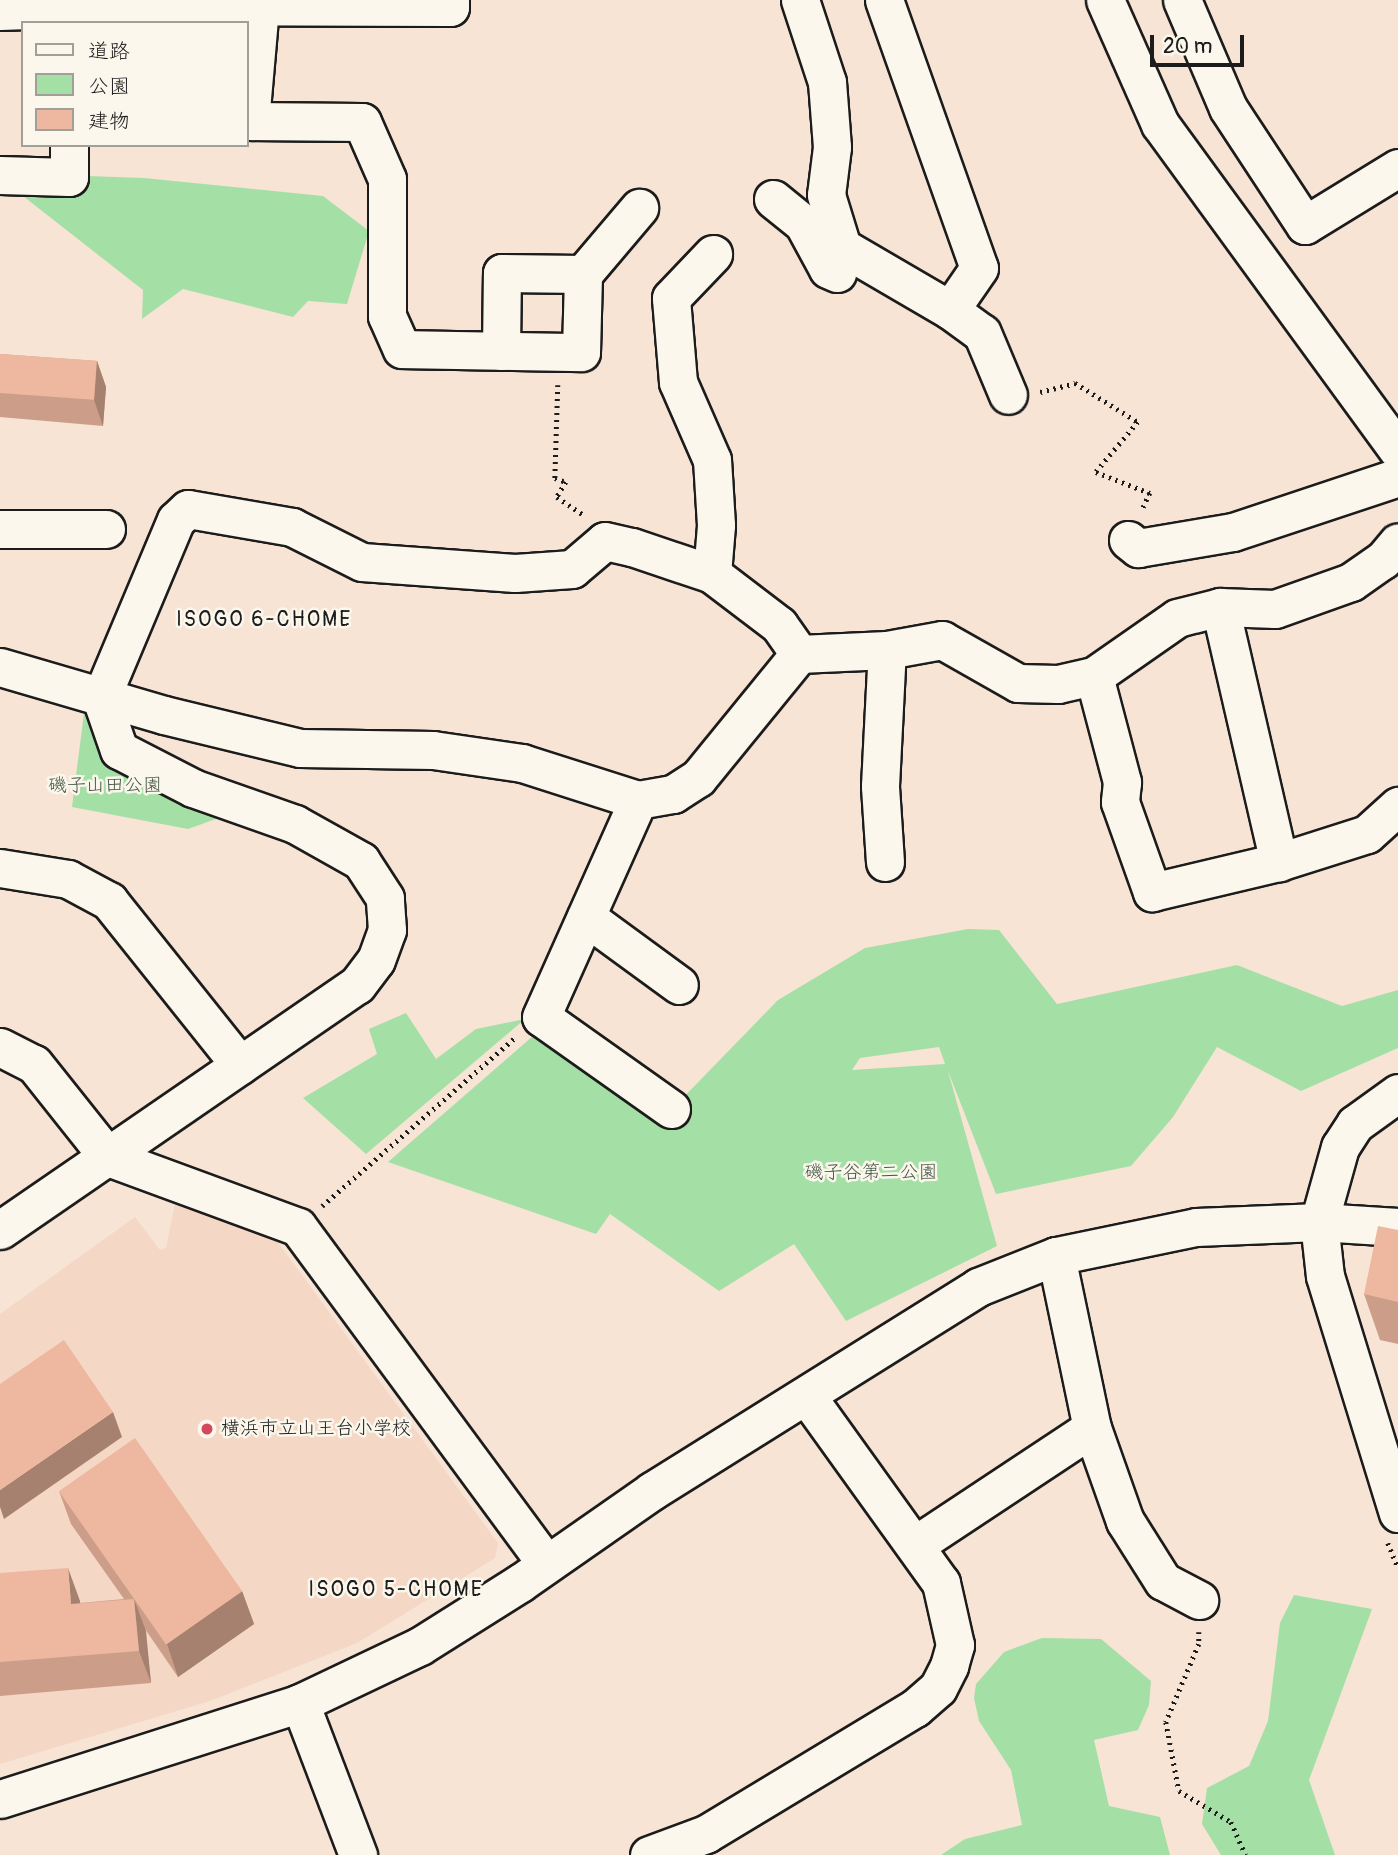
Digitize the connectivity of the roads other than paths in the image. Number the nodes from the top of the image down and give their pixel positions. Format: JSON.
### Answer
{"nodes":[{"id":1,"x":450,"y":0,"type":"edge"},
{"id":2,"x":800,"y":0,"type":"edge"},
{"id":3,"x":884,"y":0,"type":"edge"},
{"id":4,"x":1105,"y":0,"type":"edge"},
{"id":5,"x":1182,"y":0,"type":"edge"},
{"id":6,"x":139,"y":3,"type":"edge"},
{"id":7,"x":281,"y":4,"type":"edge"},
{"id":8,"x":0,"y":11,"type":"edge"},
{"id":9,"x":248,"y":121,"type":"edge"},
{"id":10,"x":69,"y":147,"type":"edge"},
{"id":11,"x":1398,"y":168,"type":"edge"},
{"id":12,"x":0,"y":175,"type":"edge"},
{"id":13,"x":773,"y":199,"type":"dead end"},
{"id":14,"x":639,"y":208,"type":"dead end"},
{"id":15,"x":713,"y":254,"type":"dead end"},
{"id":16,"x":583,"y":274,"type":"junction"},
{"id":17,"x":899,"y":278,"type":"junction"},
{"id":18,"x":950,"y":310,"type":"junction"},
{"id":19,"x":501,"y":351,"type":"junction"},
{"id":20,"x":1008,"y":395,"type":"road end"},
{"id":21,"x":1398,"y":450,"type":"edge"},
{"id":22,"x":1398,"y":477,"type":"edge"},
{"id":23,"x":0,"y":528,"type":"edge"},
{"id":24,"x":106,"y":529,"type":"dead end"},
{"id":25,"x":1128,"y":540,"type":"road end"},
{"id":26,"x":1398,"y":542,"type":"edge"},
{"id":27,"x":712,"y":575,"type":"junction"},
{"id":28,"x":1220,"y":607,"type":"junction"},
{"id":29,"x":887,"y":650,"type":"junction"},
{"id":30,"x":799,"y":654,"type":"junction"},
{"id":31,"x":0,"y":667,"type":"edge"},
{"id":32,"x":1094,"y":676,"type":"junction"},
{"id":33,"x":101,"y":698,"type":"junction"},
{"id":34,"x":638,"y":800,"type":"junction"},
{"id":35,"x":1398,"y":806,"type":"edge"},
{"id":36,"x":885,"y":862,"type":"dead end"},
{"id":37,"x":1279,"y":862,"type":"junction"},
{"id":38,"x":0,"y":868,"type":"edge"},
{"id":39,"x":586,"y":917,"type":"junction"},
{"id":40,"x":679,"y":985,"type":"dead end"},
{"id":41,"x":0,"y":1047,"type":"edge"},
{"id":42,"x":240,"y":1065,"type":"junction"},
{"id":43,"x":1398,"y":1093,"type":"edge"},
{"id":44,"x":671,"y":1109,"type":"dead end"},
{"id":45,"x":108,"y":1157,"type":"junction"},
{"id":46,"x":1319,"y":1222,"type":"junction"},
{"id":47,"x":1398,"y":1227,"type":"edge"},
{"id":48,"x":0,"y":1230,"type":"edge"},
{"id":49,"x":1056,"y":1256,"type":"junction"},
{"id":50,"x":806,"y":1395,"type":"junction"},
{"id":51,"x":1092,"y":1428,"type":"junction"},
{"id":52,"x":1391,"y":1522,"type":"edge"},
{"id":53,"x":915,"y":1545,"type":"junction"},
{"id":54,"x":546,"y":1563,"type":"junction"},
{"id":55,"x":1199,"y":1600,"type":"road end"},
{"id":56,"x":300,"y":1703,"type":"junction"},
{"id":57,"x":0,"y":1799,"type":"edge"},
{"id":58,"x":358,"y":1855,"type":"edge"},
{"id":59,"x":649,"y":1855,"type":"edge"}],
"edges":[{"from":1,"to":7,"type":"street"},
{"from":2,"to":17,"type":"street"},
{"from":3,"to":18,"type":"street"},
{"from":4,"to":21,"type":"street"},
{"from":5,"to":11,"type":"street"},
{"from":6,"to":7,"type":"street"},
{"from":6,"to":8,"type":"street"},
{"from":7,"to":9,"type":"street"},
{"from":9,"to":19,"type":"street"},
{"from":10,"to":12,"type":"street"},
{"from":13,"to":17,"type":"street"},
{"from":14,"to":16,"type":"street"},
{"from":15,"to":27,"type":"street"},
{"from":16,"to":19,"type":"street"},
{"from":16,"to":19,"type":"street"},
{"from":17,"to":18,"type":"street"},
{"from":18,"to":20,"type":"street"},
{"from":22,"to":25,"type":"street"},
{"from":23,"to":24,"type":"street"},
{"from":26,"to":28,"type":"street"},
{"from":27,"to":30,"type":"street"},
{"from":27,"to":33,"type":"street"},
{"from":28,"to":32,"type":"street"},
{"from":28,"to":37,"type":"street"},
{"from":29,"to":30,"type":"street"},
{"from":29,"to":32,"type":"street"},
{"from":29,"to":36,"type":"street"},
{"from":30,"to":34,"type":"street"},
{"from":31,"to":33,"type":"street"},
{"from":32,"to":37,"type":"street"},
{"from":33,"to":34,"type":"street"},
{"from":33,"to":42,"type":"street"},
{"from":34,"to":39,"type":"street"},
{"from":35,"to":37,"type":"street"},
{"from":38,"to":42,"type":"street"},
{"from":39,"to":40,"type":"street"},
{"from":39,"to":44,"type":"street"},
{"from":41,"to":45,"type":"street"},
{"from":42,"to":45,"type":"street"},
{"from":43,"to":46,"type":"street"},
{"from":45,"to":48,"type":"street"},
{"from":45,"to":54,"type":"street"},
{"from":46,"to":47,"type":"street"},
{"from":46,"to":49,"type":"street"},
{"from":46,"to":52,"type":"street"},
{"from":49,"to":50,"type":"street"},
{"from":49,"to":51,"type":"street"},
{"from":50,"to":53,"type":"street"},
{"from":50,"to":54,"type":"street"},
{"from":51,"to":53,"type":"street"},
{"from":51,"to":55,"type":"street"},
{"from":53,"to":59,"type":"street"},
{"from":54,"to":56,"type":"street"},
{"from":56,"to":57,"type":"street"},
{"from":56,"to":58,"type":"street"}]}
